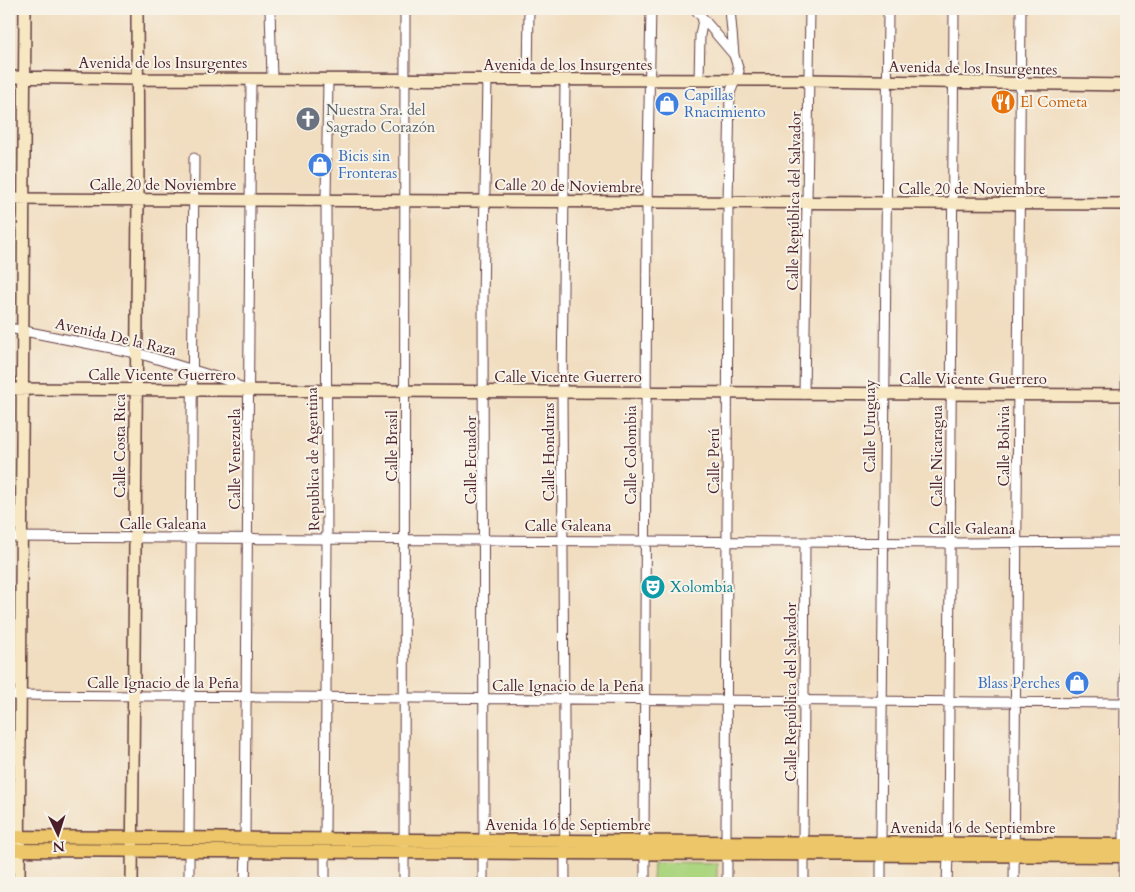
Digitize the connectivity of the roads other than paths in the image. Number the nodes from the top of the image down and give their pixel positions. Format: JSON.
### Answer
{"nodes":[{"id":1,"x":24,"y":9,"type":"edge"},
{"id":2,"x":137,"y":9,"type":"edge"},
{"id":3,"x":270,"y":9,"type":"edge"},
{"id":4,"x":405,"y":9,"type":"edge"},
{"id":5,"x":529,"y":9,"type":"edge"},
{"id":6,"x":652,"y":9,"type":"edge"},
{"id":7,"x":696,"y":9,"type":"edge"},
{"id":8,"x":730,"y":9,"type":"edge"},
{"id":9,"x":810,"y":9,"type":"edge"},
{"id":10,"x":888,"y":9,"type":"edge"},
{"id":11,"x":954,"y":9,"type":"edge"},
{"id":12,"x":1021,"y":9,"type":"edge"},
{"id":13,"x":703,"y":20,"type":"junction"},
{"id":14,"x":734,"y":55,"type":"junction"},
{"id":15,"x":9,"y":77,"type":"edge"},
{"id":16,"x":25,"y":77,"type":"junction"},
{"id":17,"x":137,"y":79,"type":"junction"},
{"id":18,"x":251,"y":79,"type":"junction"},
{"id":19,"x":272,"y":79,"type":"junction"},
{"id":20,"x":328,"y":79,"type":"junction"},
{"id":21,"x":404,"y":80,"type":"junction"},
{"id":22,"x":487,"y":80,"type":"junction"},
{"id":23,"x":528,"y":80,"type":"junction"},
{"id":24,"x":565,"y":80,"type":"junction"},
{"id":25,"x":649,"y":80,"type":"junction"},
{"id":26,"x":699,"y":80,"type":"junction"},
{"id":27,"x":735,"y":80,"type":"junction"},
{"id":28,"x":809,"y":80,"type":"junction"},
{"id":29,"x":887,"y":82,"type":"junction"},
{"id":30,"x":952,"y":82,"type":"junction"},
{"id":31,"x":1020,"y":84,"type":"junction"},
{"id":32,"x":1126,"y":85,"type":"edge"},
{"id":33,"x":194,"y":158,"type":"dead end"},
{"id":34,"x":326,"y":198,"type":"junction"},
{"id":35,"x":9,"y":199,"type":"edge"},
{"id":36,"x":25,"y":199,"type":"junction"},
{"id":37,"x":138,"y":200,"type":"junction"},
{"id":38,"x":249,"y":200,"type":"junction"},
{"id":39,"x":405,"y":200,"type":"junction"},
{"id":40,"x":194,"y":201,"type":"junction"},
{"id":41,"x":484,"y":201,"type":"junction"},
{"id":42,"x":565,"y":201,"type":"junction"},
{"id":43,"x":647,"y":202,"type":"junction"},
{"id":44,"x":728,"y":202,"type":"junction"},
{"id":45,"x":808,"y":203,"type":"junction"},
{"id":46,"x":885,"y":204,"type":"junction"},
{"id":47,"x":952,"y":204,"type":"junction"},
{"id":48,"x":1020,"y":204,"type":"junction"},
{"id":49,"x":1126,"y":204,"type":"edge"},
{"id":50,"x":9,"y":328,"type":"edge"},
{"id":51,"x":23,"y":330,"type":"junction"},
{"id":52,"x":135,"y":353,"type":"junction"},
{"id":53,"x":191,"y":370,"type":"junction"},
{"id":54,"x":1126,"y":377,"type":"edge"},
{"id":55,"x":9,"y":389,"type":"edge"},
{"id":56,"x":23,"y":389,"type":"junction"},
{"id":57,"x":191,"y":390,"type":"junction"},
{"id":58,"x":246,"y":390,"type":"junction"},
{"id":59,"x":326,"y":390,"type":"junction"},
{"id":60,"x":135,"y":391,"type":"junction"},
{"id":61,"x":406,"y":391,"type":"junction"},
{"id":62,"x":484,"y":392,"type":"junction"},
{"id":63,"x":562,"y":392,"type":"junction"},
{"id":64,"x":645,"y":393,"type":"junction"},
{"id":65,"x":728,"y":393,"type":"junction"},
{"id":66,"x":804,"y":394,"type":"junction"},
{"id":67,"x":883,"y":394,"type":"junction"},
{"id":68,"x":951,"y":394,"type":"junction"},
{"id":69,"x":1018,"y":395,"type":"junction"},
{"id":70,"x":1126,"y":395,"type":"edge"},
{"id":71,"x":1126,"y":504,"type":"edge"},
{"id":72,"x":9,"y":537,"type":"edge"},
{"id":73,"x":22,"y":537,"type":"junction"},
{"id":74,"x":134,"y":538,"type":"junction"},
{"id":75,"x":192,"y":538,"type":"junction"},
{"id":76,"x":406,"y":538,"type":"junction"},
{"id":77,"x":248,"y":539,"type":"junction"},
{"id":78,"x":327,"y":539,"type":"junction"},
{"id":79,"x":563,"y":539,"type":"junction"},
{"id":80,"x":485,"y":540,"type":"junction"},
{"id":81,"x":646,"y":540,"type":"junction"},
{"id":82,"x":728,"y":541,"type":"junction"},
{"id":83,"x":805,"y":542,"type":"junction"},
{"id":84,"x":884,"y":542,"type":"junction"},
{"id":85,"x":1126,"y":542,"type":"edge"},
{"id":86,"x":951,"y":543,"type":"junction"},
{"id":87,"x":1018,"y":543,"type":"junction"},
{"id":88,"x":1126,"y":548,"type":"edge"},
{"id":89,"x":14,"y":695,"type":"edge"},
{"id":90,"x":134,"y":697,"type":"junction"},
{"id":91,"x":190,"y":697,"type":"junction"},
{"id":92,"x":247,"y":697,"type":"junction"},
{"id":93,"x":327,"y":698,"type":"junction"},
{"id":94,"x":406,"y":699,"type":"junction"},
{"id":95,"x":564,"y":699,"type":"junction"},
{"id":96,"x":484,"y":700,"type":"junction"},
{"id":97,"x":645,"y":700,"type":"junction"},
{"id":98,"x":806,"y":700,"type":"junction"},
{"id":99,"x":726,"y":701,"type":"junction"},
{"id":100,"x":882,"y":701,"type":"junction"},
{"id":101,"x":950,"y":702,"type":"junction"},
{"id":102,"x":1014,"y":702,"type":"junction"},
{"id":103,"x":1126,"y":703,"type":"edge"},
{"id":104,"x":325,"y":839,"type":"junction"},
{"id":105,"x":404,"y":840,"type":"junction"},
{"id":106,"x":14,"y":844,"type":"edge"},
{"id":107,"x":132,"y":844,"type":"junction"},
{"id":108,"x":189,"y":845,"type":"junction"},
{"id":109,"x":245,"y":845,"type":"junction"},
{"id":110,"x":483,"y":847,"type":"junction"},
{"id":111,"x":565,"y":847,"type":"junction"},
{"id":112,"x":644,"y":847,"type":"junction"},
{"id":113,"x":727,"y":848,"type":"junction"},
{"id":114,"x":804,"y":848,"type":"junction"},
{"id":115,"x":881,"y":849,"type":"junction"},
{"id":116,"x":948,"y":849,"type":"junction"},
{"id":117,"x":1014,"y":849,"type":"junction"},
{"id":118,"x":1125,"y":850,"type":"edge"},
{"id":119,"x":325,"y":852,"type":"junction"},
{"id":120,"x":404,"y":853,"type":"junction"},
{"id":121,"x":20,"y":883,"type":"edge"},
{"id":122,"x":132,"y":883,"type":"edge"},
{"id":123,"x":189,"y":883,"type":"edge"},
{"id":124,"x":246,"y":883,"type":"edge"},
{"id":125,"x":326,"y":883,"type":"edge"},
{"id":126,"x":404,"y":883,"type":"edge"},
{"id":127,"x":483,"y":883,"type":"edge"},
{"id":128,"x":565,"y":883,"type":"edge"},
{"id":129,"x":645,"y":883,"type":"edge"},
{"id":130,"x":727,"y":883,"type":"edge"},
{"id":131,"x":804,"y":883,"type":"edge"},
{"id":132,"x":881,"y":883,"type":"edge"},
{"id":133,"x":947,"y":883,"type":"edge"},
{"id":134,"x":1014,"y":883,"type":"edge"},
{"id":135,"x":1124,"y":883,"type":"edge"}],
"edges":[{"from":1,"to":16,"type":"main road"},
{"from":2,"to":17,"type":"main road","name":"Calle Costa Rica"},
{"from":3,"to":19,"type":"street"},
{"from":4,"to":21,"type":"street","name":"Calle Brasil"},
{"from":5,"to":23,"type":"street"},
{"from":6,"to":25,"type":"street","name":"Calle Colombia"},
{"from":7,"to":13,"type":"street"},
{"from":8,"to":14,"type":"street"},
{"from":9,"to":28,"type":"street","name":"Calle República del Salvador"},
{"from":10,"to":29,"type":"street","name":"Calle Uruguay"},
{"from":11,"to":30,"type":"street","name":"Calle Nicaragua"},
{"from":12,"to":31,"type":"street","name":"Calle Bolivia"},
{"from":13,"to":14,"type":"street"},
{"from":13,"to":26,"type":"street"},
{"from":14,"to":27,"type":"street","name":"Calle Perú"},
{"from":15,"to":16,"type":"main road","name":"Avenida de los Insurgentes"},
{"from":16,"to":17,"type":"main road","name":"Avenida de los Insurgentes"},
{"from":16,"to":36,"type":"main road"},
{"from":17,"to":18,"type":"main road","name":"Avenida de los Insurgentes"},
{"from":17,"to":37,"type":"main road","name":"Calle Costa Rica"},
{"from":18,"to":19,"type":"main road","name":"Avenida de los Insurgentes"},
{"from":18,"to":38,"type":"street","name":"Calle Venezuela"},
{"from":19,"to":20,"type":"main road","name":"Avenida de los Insurgentes"},
{"from":20,"to":21,"type":"main road","name":"Avenida de los Insurgentes"},
{"from":20,"to":34,"type":"street","name":"Republica de Agentina"},
{"from":21,"to":22,"type":"main road","name":"Avenida de los Insurgentes"},
{"from":21,"to":39,"type":"street","name":"Calle Brasil"},
{"from":22,"to":23,"type":"main road","name":"Avenida de los Insurgentes"},
{"from":22,"to":41,"type":"street","name":"Calle Ecuador"},
{"from":23,"to":24,"type":"main road","name":"Avenida de los Insurgentes"},
{"from":24,"to":25,"type":"main road","name":"Avenida de los Insurgentes"},
{"from":24,"to":42,"type":"street","name":"Calle Honduras"},
{"from":25,"to":26,"type":"main road","name":"Avenida de los Insurgentes"},
{"from":25,"to":43,"type":"street","name":"Calle Colombia"},
{"from":26,"to":27,"type":"main road","name":"Avenida de los Insurgentes"},
{"from":27,"to":28,"type":"main road","name":"Avenida de los Insurgentes"},
{"from":27,"to":44,"type":"street","name":"Calle Perú"},
{"from":28,"to":29,"type":"main road","name":"Avenida de los Insurgentes"},
{"from":28,"to":45,"type":"street","name":"Calle República del Salvador"},
{"from":29,"to":30,"type":"main road","name":"Avenida de los Insurgentes"},
{"from":29,"to":46,"type":"street","name":"Calle Uruguay"},
{"from":30,"to":31,"type":"main road","name":"Avenida de los Insurgentes"},
{"from":30,"to":47,"type":"street","name":"Calle Nicaragua"},
{"from":31,"to":32,"type":"main road","name":"Avenida de los Insurgentes"},
{"from":31,"to":48,"type":"street","name":"Calle Bolivia"},
{"from":33,"to":40,"type":"street"},
{"from":34,"to":38,"type":"main road","name":"Calle 20 de Noviembre"},
{"from":34,"to":39,"type":"main road","name":"Calle 20 de Noviembre"},
{"from":34,"to":59,"type":"street","name":"Republica de Agentina"},
{"from":35,"to":36,"type":"main road","name":"Calle 20 de Noviembre"},
{"from":36,"to":37,"type":"main road","name":"Calle 20 de Noviembre"},
{"from":36,"to":51,"type":"main road"},
{"from":37,"to":40,"type":"main road","name":"Calle 20 de Noviembre"},
{"from":37,"to":52,"type":"main road","name":"Calle Costa Rica"},
{"from":38,"to":40,"type":"main road","name":"Calle 20 de Noviembre"},
{"from":38,"to":58,"type":"street","name":"Calle Venezuela"},
{"from":39,"to":41,"type":"main road","name":"Calle 20 de Noviembre"},
{"from":39,"to":61,"type":"street","name":"Calle Brasil"},
{"from":40,"to":53,"type":"street"},
{"from":41,"to":42,"type":"main road","name":"Calle 20 de Noviembre"},
{"from":41,"to":62,"type":"street","name":"Calle Ecuador"},
{"from":42,"to":43,"type":"main road","name":"Calle 20 de Noviembre"},
{"from":42,"to":63,"type":"street","name":"Calle Honduras"},
{"from":43,"to":44,"type":"main road","name":"Calle 20 de Noviembre"},
{"from":43,"to":64,"type":"street","name":"Calle Colombia"},
{"from":44,"to":45,"type":"main road","name":"Calle 20 de Noviembre"},
{"from":44,"to":65,"type":"street","name":"Calle Perú"},
{"from":45,"to":46,"type":"main road","name":"Calle 20 de Noviembre"},
{"from":45,"to":66,"type":"street","name":"Calle República del Salvador"},
{"from":46,"to":47,"type":"main road","name":"Calle 20 de Noviembre"},
{"from":46,"to":67,"type":"street","name":"Calle Uruguay"},
{"from":47,"to":48,"type":"main road","name":"Calle 20 de Noviembre"},
{"from":47,"to":68,"type":"street","name":"Calle Nicaragua"},
{"from":48,"to":49,"type":"main road","name":"Calle 20 de Noviembre"},
{"from":48,"to":69,"type":"street","name":"Calle Bolivia"},
{"from":50,"to":51,"type":"street","name":"Avenida De la Raza"},
{"from":51,"to":52,"type":"street","name":"Avenida De la Raza"},
{"from":51,"to":56,"type":"main road"},
{"from":52,"to":53,"type":"street","name":"Avenida De la Raza"},
{"from":52,"to":60,"type":"main road","name":"Calle Costa Rica"},
{"from":53,"to":57,"type":"street"},
{"from":53,"to":58,"type":"street","name":"Avenida De la Raza"},
{"from":54,"to":70,"type":"street"},
{"from":55,"to":56,"type":"main road","name":"Calle Vicente Guerrero"},
{"from":56,"to":60,"type":"main road","name":"Calle Vicente Guerrero"},
{"from":56,"to":73,"type":"main road"},
{"from":57,"to":58,"type":"main road","name":"Calle Vicente Guerrero"},
{"from":57,"to":60,"type":"main road","name":"Calle Vicente Guerrero"},
{"from":57,"to":75,"type":"street"},
{"from":58,"to":59,"type":"main road","name":"Calle Vicente Guerrero"},
{"from":58,"to":77,"type":"street","name":"Calle Venezuela"},
{"from":59,"to":61,"type":"main road","name":"Calle Vicente Guerrero"},
{"from":59,"to":78,"type":"street","name":"Republica de Agentina"},
{"from":60,"to":74,"type":"main road","name":"Calle Costa Rica"},
{"from":61,"to":62,"type":"main road","name":"Calle Vicente Guerrero"},
{"from":61,"to":76,"type":"street","name":"Calle Brasil"},
{"from":62,"to":63,"type":"main road","name":"Calle Vicente Guerrero"},
{"from":62,"to":80,"type":"street","name":"Calle Ecuador"},
{"from":63,"to":64,"type":"main road","name":"Calle Vicente Guerrero"},
{"from":63,"to":79,"type":"street","name":"Calle Honduras"},
{"from":64,"to":65,"type":"main road","name":"Calle Vicente Guerrero"},
{"from":64,"to":81,"type":"street","name":"Calle Colombia"},
{"from":65,"to":66,"type":"main road","name":"Calle Vicente Guerrero"},
{"from":65,"to":82,"type":"street","name":"Calle Perú"},
{"from":66,"to":67,"type":"main road","name":"Calle Vicente Guerrero"},
{"from":67,"to":68,"type":"main road","name":"Calle Vicente Guerrero"},
{"from":67,"to":84,"type":"street","name":"Calle Uruguay"},
{"from":68,"to":69,"type":"main road","name":"Calle Vicente Guerrero"},
{"from":68,"to":86,"type":"street","name":"Calle Nicaragua"},
{"from":69,"to":70,"type":"main road","name":"Calle Vicente Guerrero"},
{"from":69,"to":87,"type":"street","name":"Calle Bolivia"},
{"from":70,"to":71,"type":"street"},
{"from":72,"to":73,"type":"street","name":"Calle Galeana"},
{"from":73,"to":74,"type":"street","name":"Calle Galeana"},
{"from":73,"to":89,"type":"main road"},
{"from":74,"to":75,"type":"street","name":"Calle Galeana"},
{"from":74,"to":90,"type":"main road","name":"Calle Costa Rica"},
{"from":75,"to":77,"type":"street","name":"Calle Galeana"},
{"from":75,"to":91,"type":"street"},
{"from":76,"to":78,"type":"street","name":"Calle Galeana"},
{"from":76,"to":80,"type":"street","name":"Calle Galeana"},
{"from":76,"to":94,"type":"street","name":"Calle Brasil"},
{"from":77,"to":78,"type":"street","name":"Calle Galeana"},
{"from":77,"to":92,"type":"street","name":"Calle Venezuela"},
{"from":78,"to":93,"type":"street","name":"Republica de Agentina"},
{"from":79,"to":80,"type":"street","name":"Calle Galeana"},
{"from":79,"to":81,"type":"street","name":"Calle Galeana"},
{"from":79,"to":95,"type":"street","name":"Calle Honduras"},
{"from":80,"to":96,"type":"street","name":"Calle Ecuador"},
{"from":81,"to":82,"type":"street","name":"Calle Galeana"},
{"from":81,"to":97,"type":"street","name":"Calle Colombia"},
{"from":82,"to":83,"type":"street","name":"Calle Galeana"},
{"from":82,"to":99,"type":"street","name":"Calle Perú"},
{"from":83,"to":84,"type":"street","name":"Calle Galeana"},
{"from":83,"to":98,"type":"street","name":"Calle República del Salvador"},
{"from":84,"to":86,"type":"street","name":"Calle Galeana"},
{"from":84,"to":100,"type":"street","name":"Calle Uruguay"},
{"from":85,"to":87,"type":"street","name":"Calle Galeana"},
{"from":86,"to":87,"type":"street","name":"Calle Galeana"},
{"from":86,"to":101,"type":"street","name":"Calle Nicaragua"},
{"from":87,"to":102,"type":"street","name":"Calle Bolivia"},
{"from":88,"to":103,"type":"street"},
{"from":89,"to":90,"type":"street","name":"Calle Ignacio de la Peña"},
{"from":89,"to":106,"type":"main road"},
{"from":90,"to":91,"type":"street","name":"Calle Ignacio de la Peña"},
{"from":90,"to":107,"type":"main road","name":"Calle Costa Rica"},
{"from":91,"to":92,"type":"street","name":"Calle Ignacio de la Peña"},
{"from":91,"to":108,"type":"street"},
{"from":92,"to":93,"type":"street","name":"Calle Ignacio de la Peña"},
{"from":92,"to":109,"type":"street","name":"Calle Venezuela"},
{"from":93,"to":94,"type":"street","name":"Calle Ignacio de la Peña"},
{"from":93,"to":104,"type":"street","name":"Republica de Agentina"},
{"from":94,"to":96,"type":"street","name":"Calle Ignacio de la Peña"},
{"from":94,"to":105,"type":"street","name":"Calle Brasil"},
{"from":95,"to":96,"type":"street","name":"Calle Ignacio de la Peña"},
{"from":95,"to":97,"type":"street","name":"Calle Ignacio de la Peña"},
{"from":95,"to":111,"type":"street","name":"Calle Honduras"},
{"from":96,"to":110,"type":"street","name":"Calle Ecuador"},
{"from":97,"to":99,"type":"street","name":"Calle Ignacio de la Peña"},
{"from":97,"to":112,"type":"street","name":"Calle Colombia"},
{"from":98,"to":99,"type":"street","name":"Calle Ignacio de la Peña"},
{"from":98,"to":100,"type":"street","name":"Calle Ignacio de la Peña"},
{"from":98,"to":114,"type":"street","name":"Calle República del Salvador"},
{"from":99,"to":113,"type":"street","name":"Calle Perú"},
{"from":100,"to":101,"type":"street","name":"Calle Ignacio de la Peña"},
{"from":100,"to":115,"type":"street","name":"Calle Uruguay"},
{"from":101,"to":102,"type":"street","name":"Calle Ignacio de la Peña"},
{"from":101,"to":116,"type":"street","name":"Calle Nicaragua"},
{"from":102,"to":103,"type":"street","name":"Calle Ignacio de la Peña"},
{"from":102,"to":117,"type":"street","name":"Calle Bolivia"},
{"from":103,"to":118,"type":"street"},
{"from":104,"to":105,"type":"main road","name":"Avenida 16 de Septiembre"},
{"from":104,"to":109,"type":"main road","name":"Avenida 16 de Septiembre"},
{"from":105,"to":110,"type":"main road","name":"Avenida 16 de Septiembre"},
{"from":105,"to":120,"type":"street","name":"Calle Brasil"},
{"from":106,"to":107,"type":"main road","name":"Avenida 16 de Septiembre"},
{"from":106,"to":121,"type":"main road"},
{"from":107,"to":108,"type":"main road","name":"Avenida 16 de Septiembre"},
{"from":107,"to":122,"type":"main road","name":"Calle Costa Rica"},
{"from":108,"to":109,"type":"main road","name":"Avenida 16 de Septiembre"},
{"from":108,"to":123,"type":"street"},
{"from":109,"to":119,"type":"main road","name":"Avenida 16 de Septiembre"},
{"from":109,"to":124,"type":"street","name":"Calle Venezuela"},
{"from":110,"to":111,"type":"main road","name":"Avenida 16 de Septiembre"},
{"from":110,"to":120,"type":"main road","name":"Avenida 16 de Septiembre"},
{"from":110,"to":127,"type":"street","name":"Calle Ecuador"},
{"from":111,"to":112,"type":"main road","name":"Avenida 16 de Septiembre"},
{"from":111,"to":128,"type":"street","name":"Calle Honduras"},
{"from":112,"to":113,"type":"main road","name":"Avenida 16 de Septiembre"},
{"from":112,"to":129,"type":"street","name":"Calle Colombia"},
{"from":113,"to":114,"type":"main road","name":"Avenida 16 de Septiembre"},
{"from":113,"to":130,"type":"street","name":"Calle Perú"},
{"from":114,"to":115,"type":"main road","name":"Avenida 16 de Septiembre"},
{"from":114,"to":131,"type":"street","name":"Calle República del Salvador"},
{"from":115,"to":116,"type":"main road","name":"Avenida 16 de Septiembre"},
{"from":115,"to":132,"type":"street","name":"Calle Uruguay"},
{"from":116,"to":117,"type":"main road","name":"Avenida 16 de Septiembre"},
{"from":116,"to":133,"type":"street","name":"Calle Nicaragua"},
{"from":117,"to":118,"type":"main road","name":"Avenida 16 de Septiembre"},
{"from":117,"to":134,"type":"street","name":"Calle Bolivia"},
{"from":118,"to":135,"type":"street"},
{"from":119,"to":120,"type":"main road","name":"Avenida 16 de Septiembre"},
{"from":119,"to":125,"type":"street"},
{"from":120,"to":126,"type":"street","name":"Calle Brasil"}]}
